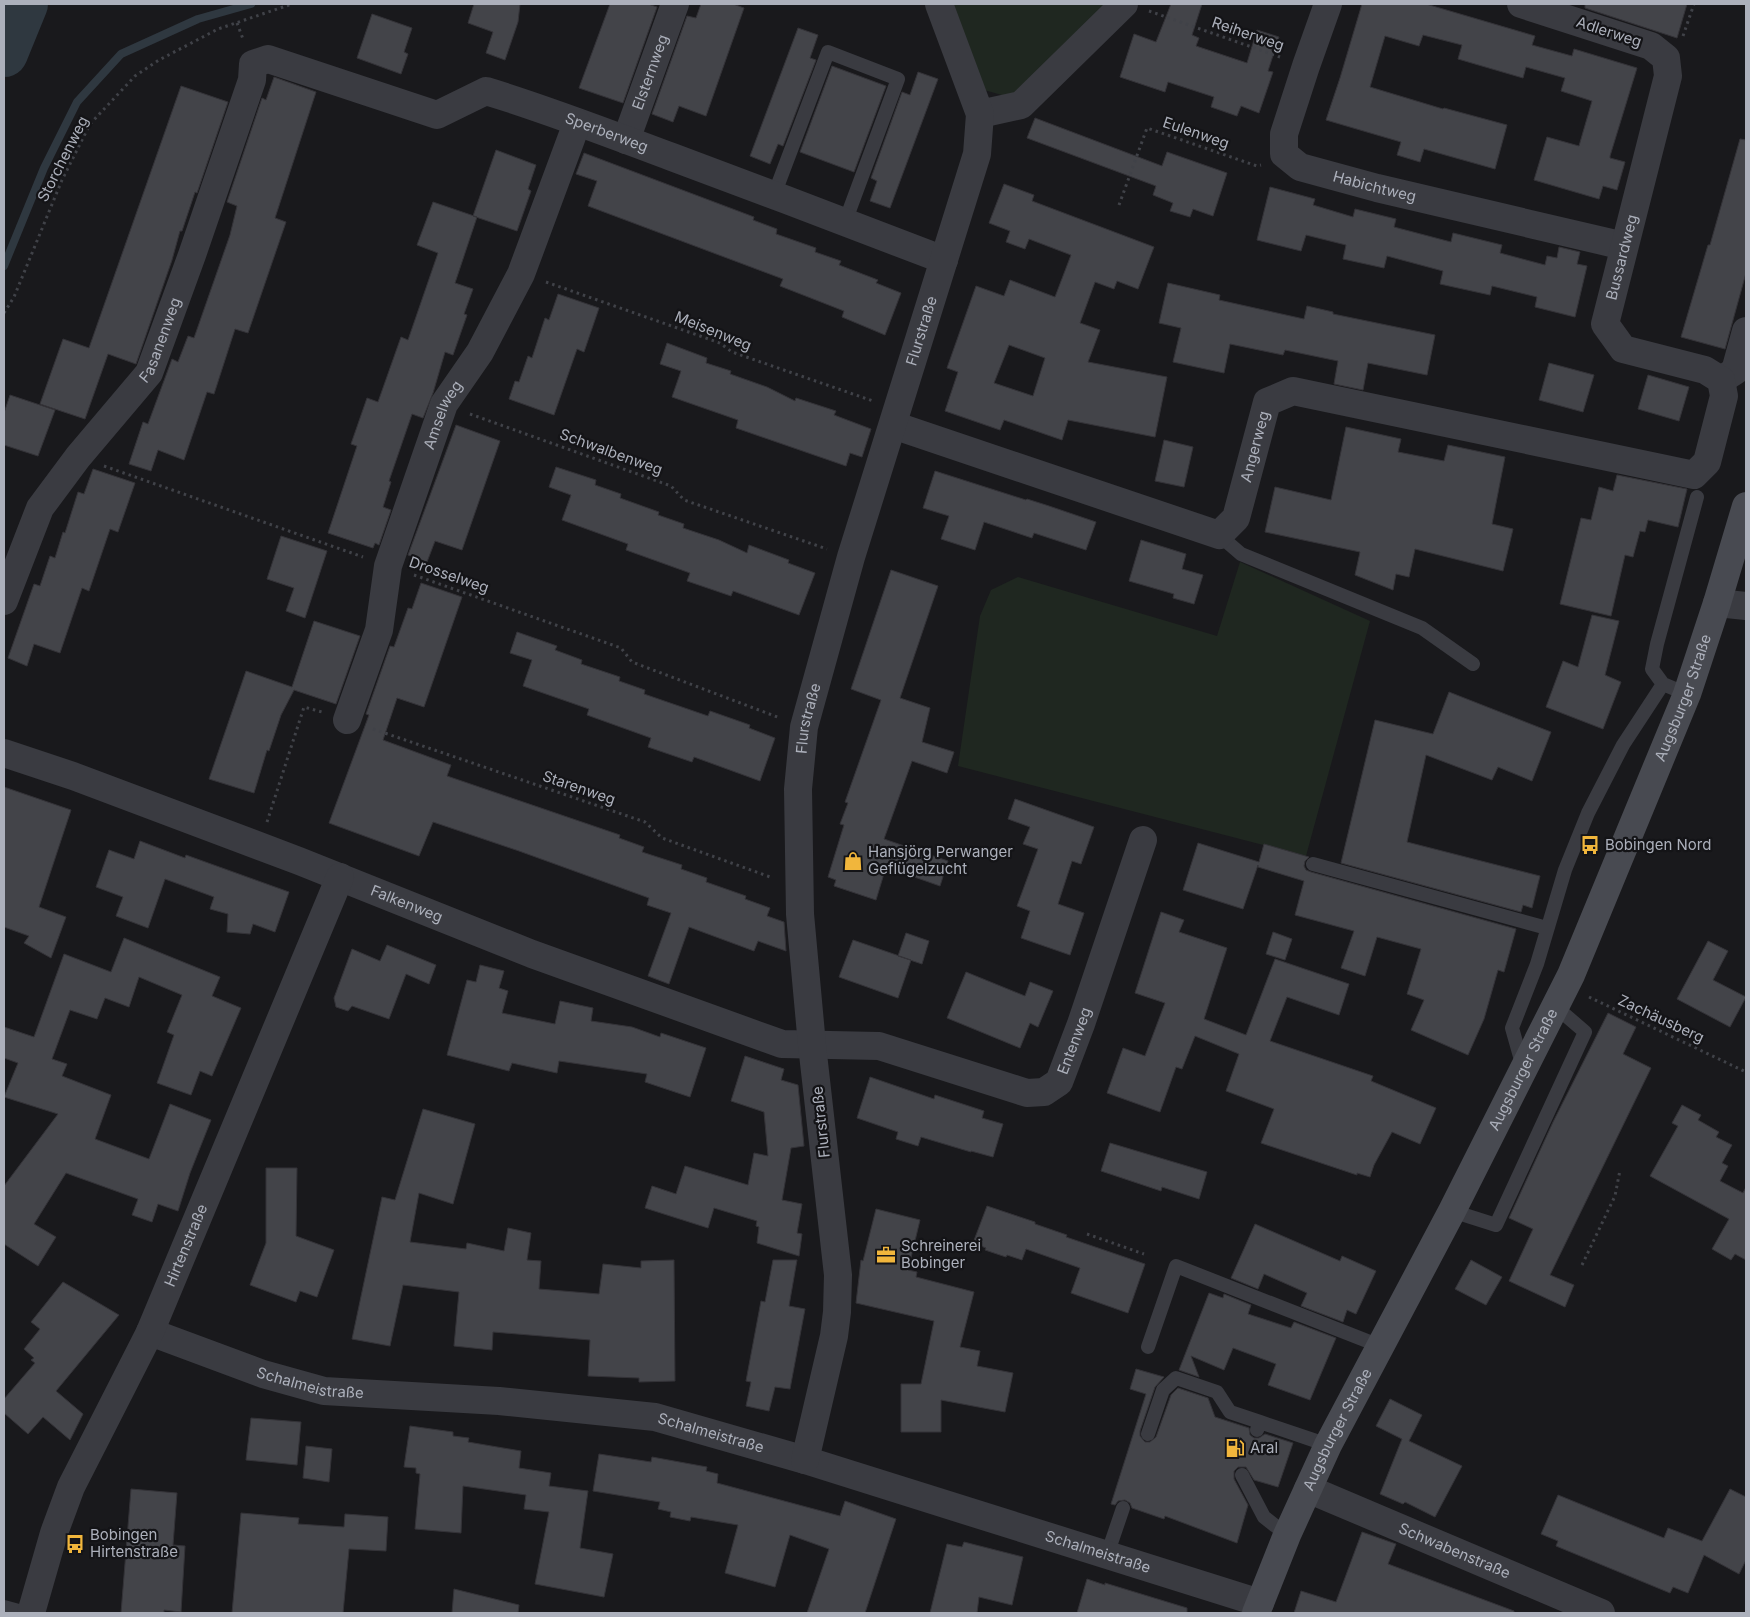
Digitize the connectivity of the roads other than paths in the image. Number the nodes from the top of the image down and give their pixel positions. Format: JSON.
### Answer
{"nodes":[{"id":1,"x":675,"y":4,"type":"edge"},
{"id":2,"x":939,"y":4,"type":"edge"},
{"id":3,"x":1328,"y":4,"type":"edge"},
{"id":4,"x":1521,"y":4,"type":"edge"},
{"id":5,"x":1135,"y":7,"type":"edge"},
{"id":6,"x":1666,"y":58,"type":"joint"},
{"id":7,"x":268,"y":59,"type":"joint"},
{"id":8,"x":980,"y":114,"type":"junction"},
{"id":9,"x":577,"y":123,"type":"junction"},
{"id":10,"x":626,"y":140,"type":"junction"},
{"id":11,"x":774,"y":195,"type":"junction"},
{"id":12,"x":845,"y":222,"type":"junction"},
{"id":13,"x":1624,"y":246,"type":"junction"},
{"id":14,"x":944,"y":260,"type":"junction"},
{"id":15,"x":1746,"y":331,"type":"edge"},
{"id":16,"x":1721,"y":380,"type":"junction"},
{"id":17,"x":895,"y":417,"type":"junction"},
{"id":18,"x":1697,"y":497,"type":"dead end"},
{"id":19,"x":1746,"y":506,"type":"edge"},
{"id":20,"x":1219,"y":535,"type":"junction"},
{"id":21,"x":13,"y":548,"type":"edge"},
{"id":22,"x":4,"y":601,"type":"edge"},
{"id":23,"x":1717,"y":604,"type":"junction"},
{"id":24,"x":1746,"y":606,"type":"edge"},
{"id":25,"x":1473,"y":664,"type":"dead end"},
{"id":26,"x":1675,"y":689,"type":"junction"},
{"id":27,"x":347,"y":720,"type":"road end"},
{"id":28,"x":4,"y":753,"type":"edge"},
{"id":29,"x":1143,"y":840,"type":"dead end"},
{"id":30,"x":1313,"y":864,"type":"dead end"},
{"id":31,"x":340,"y":877,"type":"junction"},
{"id":32,"x":1547,"y":928,"type":"junction"},
{"id":33,"x":1561,"y":997,"type":"junction"},
{"id":34,"x":812,"y":1045,"type":"junction"},
{"id":35,"x":1524,"y":1070,"type":"junction"},
{"id":36,"x":1452,"y":1212,"type":"junction"},
{"id":37,"x":150,"y":1332,"type":"junction"},
{"id":38,"x":1148,"y":1346,"type":"dead end"},
{"id":39,"x":1380,"y":1346,"type":"junction"},
{"id":40,"x":1148,"y":1434,"type":"dead end"},
{"id":41,"x":1328,"y":1445,"type":"junction"},
{"id":42,"x":805,"y":1460,"type":"junction"},
{"id":43,"x":1242,"y":1475,"type":"dead end"},
{"id":44,"x":1308,"y":1489,"type":"junction"},
{"id":45,"x":1123,"y":1508,"type":"dead end"},
{"id":46,"x":1287,"y":1535,"type":"junction"},
{"id":47,"x":1107,"y":1555,"type":"junction"},
{"id":48,"x":4,"y":1607,"type":"edge"},
{"id":49,"x":1258,"y":1608,"type":"edge"},
{"id":50,"x":26,"y":1613,"type":"edge"},
{"id":51,"x":31,"y":1613,"type":"edge"},
{"id":52,"x":1601,"y":1613,"type":"edge"}],
"edges":[{"from":1,"to":10,"type":"street","name":"Elsternweg"},
{"from":2,"to":8,"type":"street","name":"Flurstraße"},
{"from":3,"to":13,"type":"street","name":"Habichtweg"},
{"from":4,"to":6,"type":"street","name":"Adlerweg"},
{"from":5,"to":8,"type":"street"},
{"from":6,"to":13,"type":"street","name":"Bussardweg"},
{"from":7,"to":9,"type":"street","name":"Sperberweg"},
{"from":7,"to":21,"type":"street","name":"Fasanenweg"},
{"from":8,"to":14,"type":"street","name":"Flurstraße"},
{"from":9,"to":10,"type":"street","name":"Sperberweg"},
{"from":9,"to":27,"type":"street","name":"Amselweg"},
{"from":10,"to":11,"type":"street","name":"Sperberweg"},
{"from":11,"to":12,"type":"street","name":"Sperberweg"},
{"from":11,"to":12,"type":"lane"},
{"from":12,"to":14,"type":"street","name":"Sperberweg"},
{"from":13,"to":16,"type":"street","name":"Bussardweg"},
{"from":14,"to":17,"type":"street","name":"Flurstraße"},
{"from":15,"to":16,"type":"street"},
{"from":16,"to":20,"type":"street","name":"Angerweg"},
{"from":17,"to":20,"type":"street"},
{"from":17,"to":34,"type":"street","name":"Flurstraße"},
{"from":18,"to":26,"type":"lane"},
{"from":19,"to":23,"type":"street","name":"Augsburger Straße"},
{"from":20,"to":25,"type":"lane"},
{"from":21,"to":22,"type":"street","name":"Fasanenweg"},
{"from":23,"to":24,"type":"street"},
{"from":23,"to":26,"type":"street","name":"Augsburger Straße"},
{"from":26,"to":32,"type":"lane"},
{"from":26,"to":33,"type":"street","name":"Augsburger Straße"},
{"from":28,"to":31,"type":"street","name":"Falkenweg"},
{"from":29,"to":34,"type":"street","name":"Entenweg"},
{"from":30,"to":32,"type":"lane"},
{"from":31,"to":34,"type":"street","name":"Falkenweg"},
{"from":31,"to":37,"type":"street","name":"Hirtenstraße"},
{"from":32,"to":35,"type":"lane"},
{"from":33,"to":35,"type":"street","name":"Augsburger Straße"},
{"from":33,"to":36,"type":"lane"},
{"from":34,"to":42,"type":"street","name":"Flurstraße"},
{"from":35,"to":36,"type":"street","name":"Augsburger Straße"},
{"from":36,"to":39,"type":"street","name":"Augsburger Straße"},
{"from":37,"to":42,"type":"street","name":"Schalmeistraße"},
{"from":37,"to":51,"type":"street","name":"Hirtenstraße"},
{"from":38,"to":39,"type":"lane"},
{"from":39,"to":41,"type":"street","name":"Augsburger Straße"},
{"from":40,"to":41,"type":"lane"},
{"from":41,"to":44,"type":"street","name":"Augsburger Straße"},
{"from":42,"to":47,"type":"street","name":"Schalmeistraße"},
{"from":43,"to":46,"type":"lane"},
{"from":44,"to":46,"type":"street","name":"Augsburger Straße"},
{"from":44,"to":52,"type":"street","name":"Schwabenstraße"},
{"from":45,"to":47,"type":"lane"},
{"from":46,"to":49,"type":"street","name":"Augsburger Straße"},
{"from":47,"to":49,"type":"street","name":"Schalmeistraße"},
{"from":48,"to":50,"type":"lane"}]}
